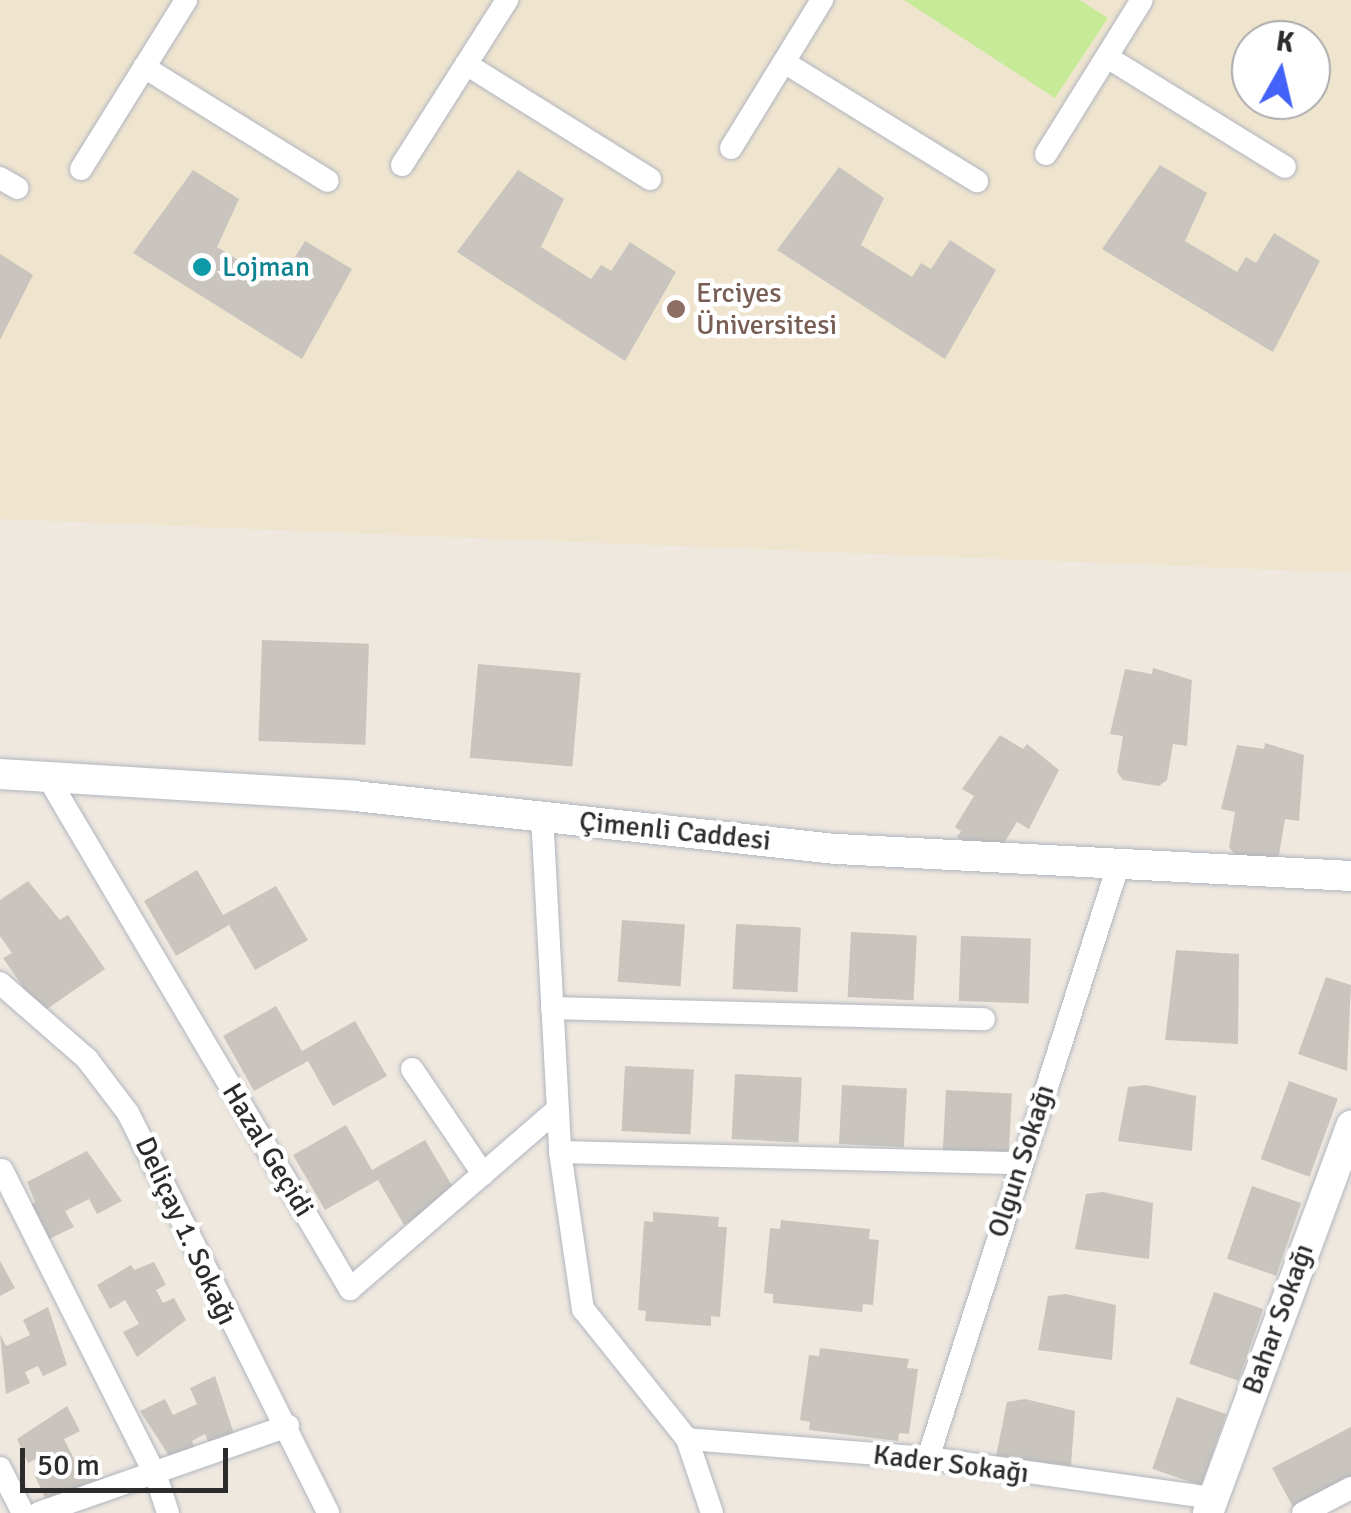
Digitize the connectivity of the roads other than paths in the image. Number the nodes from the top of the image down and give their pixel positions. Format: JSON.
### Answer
{"nodes":[{"id":1,"x":186,"y":0,"type":"edge"},
{"id":2,"x":507,"y":0,"type":"edge"},
{"id":3,"x":822,"y":0,"type":"edge"},
{"id":4,"x":1142,"y":0,"type":"edge"},
{"id":5,"x":1106,"y":56,"type":"junction"},
{"id":6,"x":784,"y":62,"type":"junction"},
{"id":7,"x":466,"y":64,"type":"junction"},
{"id":8,"x":144,"y":67,"type":"junction"},
{"id":9,"x":731,"y":148,"type":"dead end"},
{"id":10,"x":1046,"y":154,"type":"dead end"},
{"id":11,"x":402,"y":164,"type":"dead end"},
{"id":12,"x":1285,"y":167,"type":"dead end"},
{"id":13,"x":81,"y":168,"type":"dead end"},
{"id":14,"x":650,"y":179,"type":"dead end"},
{"id":15,"x":328,"y":181,"type":"dead end"},
{"id":16,"x":977,"y":181,"type":"dead end"},
{"id":17,"x":0,"y":774,"type":"edge"},
{"id":18,"x":47,"y":776,"type":"junction"},
{"id":19,"x":542,"y":815,"type":"junction"},
{"id":20,"x":1118,"y":866,"type":"junction"},
{"id":21,"x":1351,"y":876,"type":"edge"},
{"id":22,"x":0,"y":983,"type":"edge"},
{"id":23,"x":552,"y":1008,"type":"junction"},
{"id":24,"x":984,"y":1019,"type":"dead end"},
{"id":25,"x":412,"y":1069,"type":"dead end"},
{"id":26,"x":558,"y":1110,"type":"junction"},
{"id":27,"x":1351,"y":1126,"type":"edge"},
{"id":28,"x":560,"y":1152,"type":"junction"},
{"id":29,"x":1020,"y":1163,"type":"junction"},
{"id":30,"x":2,"y":1170,"type":"edge"},
{"id":31,"x":483,"y":1174,"type":"junction"},
{"id":32,"x":288,"y":1426,"type":"junction"},
{"id":33,"x":687,"y":1438,"type":"junction"},
{"id":34,"x":928,"y":1458,"type":"junction"},
{"id":35,"x":0,"y":1468,"type":"edge"},
{"id":36,"x":156,"y":1476,"type":"junction"},
{"id":37,"x":1351,"y":1488,"type":"edge"},
{"id":38,"x":1210,"y":1506,"type":"edge"},
{"id":39,"x":22,"y":1513,"type":"edge"},
{"id":40,"x":39,"y":1513,"type":"edge"},
{"id":41,"x":168,"y":1513,"type":"edge"},
{"id":42,"x":328,"y":1513,"type":"edge"},
{"id":43,"x":712,"y":1513,"type":"edge"},
{"id":44,"x":1304,"y":1513,"type":"edge"}],
"edges":[{"from":1,"to":8,"type":"street"},
{"from":2,"to":7,"type":"street"},
{"from":3,"to":6,"type":"street"},
{"from":4,"to":5,"type":"street"},
{"from":5,"to":10,"type":"street"},
{"from":5,"to":12,"type":"street"},
{"from":6,"to":9,"type":"street"},
{"from":6,"to":16,"type":"street"},
{"from":7,"to":11,"type":"street"},
{"from":7,"to":14,"type":"street"},
{"from":8,"to":13,"type":"street"},
{"from":8,"to":15,"type":"street"},
{"from":17,"to":18,"type":"street","name":"Çimenli Caddesi"},
{"from":18,"to":19,"type":"street","name":"Çimenli Caddesi"},
{"from":18,"to":31,"type":"street","name":"Hazal Geçidi"},
{"from":19,"to":20,"type":"street","name":"Çimenli Caddesi"},
{"from":19,"to":23,"type":"street"},
{"from":20,"to":21,"type":"street","name":"Çimenli Caddesi"},
{"from":20,"to":29,"type":"street","name":"Olgun Sokağı"},
{"from":22,"to":32,"type":"street","name":"Deliçay 1. Sokağı"},
{"from":23,"to":24,"type":"street"},
{"from":23,"to":26,"type":"street"},
{"from":25,"to":31,"type":"street"},
{"from":26,"to":28,"type":"street"},
{"from":26,"to":31,"type":"street","name":"Hazal Geçidi"},
{"from":27,"to":38,"type":"street","name":"Bahar Sokağı"},
{"from":28,"to":29,"type":"street"},
{"from":28,"to":33,"type":"street"},
{"from":29,"to":34,"type":"street","name":"Olgun Sokağı"},
{"from":30,"to":36,"type":"street"},
{"from":32,"to":36,"type":"street"},
{"from":32,"to":42,"type":"street","name":"Deliçay 1. Sokağı"},
{"from":33,"to":34,"type":"street","name":"Kader Sokağı"},
{"from":33,"to":43,"type":"street"},
{"from":34,"to":38,"type":"street","name":"Kader Sokağı"},
{"from":35,"to":39,"type":"street"},
{"from":36,"to":40,"type":"street"},
{"from":36,"to":41,"type":"street"},
{"from":37,"to":44,"type":"street"}]}
